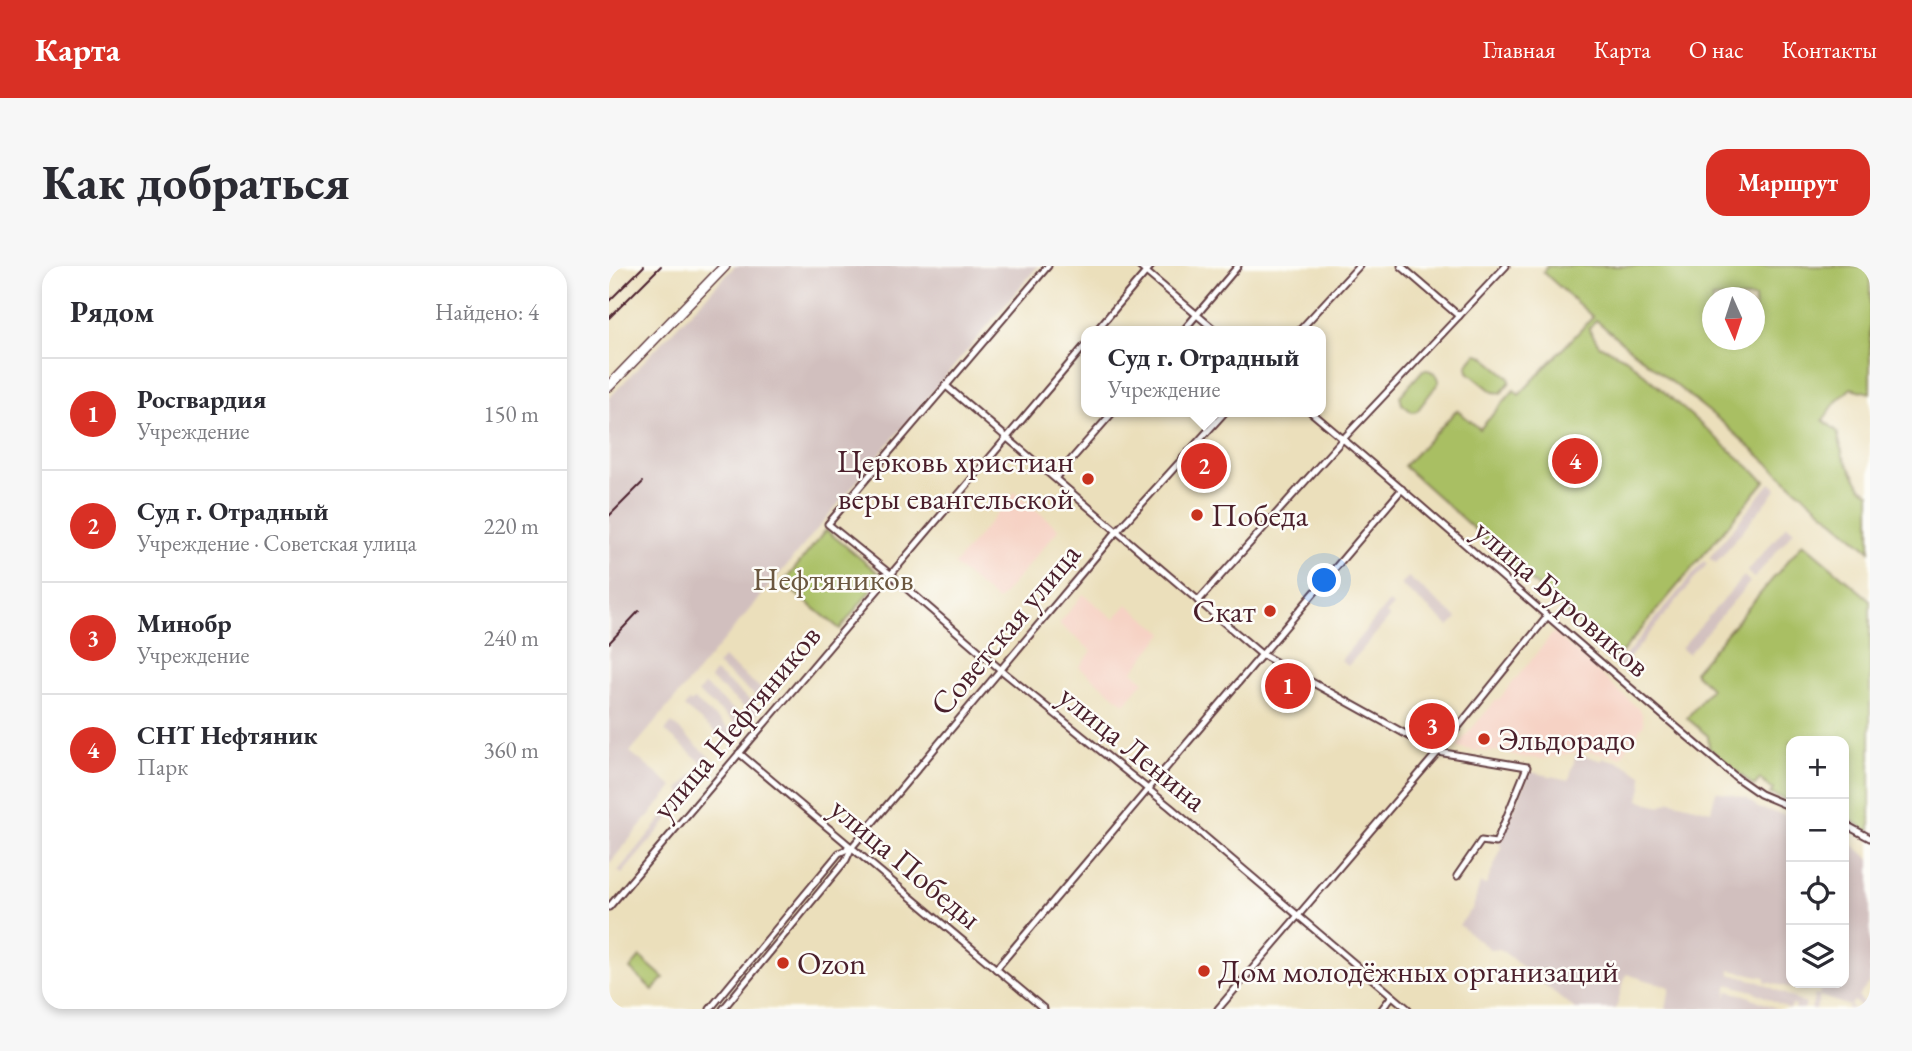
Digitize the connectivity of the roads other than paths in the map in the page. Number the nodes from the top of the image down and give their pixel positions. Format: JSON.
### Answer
{"nodes":[{"id":1,"x":725,"y":266,"type":"edge"},
{"id":2,"x":1048,"y":266,"type":"edge"},
{"id":3,"x":1139,"y":266,"type":"edge"},
{"id":4,"x":1151,"y":266,"type":"edge"},
{"id":5,"x":1238,"y":266,"type":"edge"},
{"id":6,"x":1359,"y":266,"type":"edge"},
{"id":7,"x":1401,"y":266,"type":"edge"},
{"id":8,"x":1506,"y":266,"type":"edge"},
{"id":9,"x":1146,"y":272,"type":"junction"},
{"id":10,"x":1197,"y":315,"type":"junction"},
{"id":11,"x":1459,"y":316,"type":"junction"},
{"id":12,"x":1100,"y":326,"type":"edge"},
{"id":13,"x":1187,"y":326,"type":"edge"},
{"id":14,"x":1210,"y":326,"type":"edge"},
{"id":15,"x":1304,"y":326,"type":"edge"},
{"id":16,"x":1081,"y":350,"type":"edge"},
{"id":17,"x":945,"y":385,"type":"junction"},
{"id":18,"x":609,"y":386,"type":"edge"},
{"id":19,"x":1109,"y":417,"type":"edge"},
{"id":20,"x":1220,"y":417,"type":"edge"},
{"id":21,"x":1317,"y":417,"type":"edge"},
{"id":22,"x":1008,"y":437,"type":"junction"},
{"id":23,"x":1343,"y":439,"type":"junction"},
{"id":24,"x":1056,"y":477,"type":"junction"},
{"id":25,"x":1402,"y":489,"type":"junction"},
{"id":26,"x":1117,"y":531,"type":"junction"},
{"id":27,"x":890,"y":574,"type":"junction"},
{"id":28,"x":1198,"y":601,"type":"junction"},
{"id":29,"x":1547,"y":617,"type":"junction"},
{"id":30,"x":1262,"y":654,"type":"junction"},
{"id":31,"x":1001,"y":670,"type":"junction"},
{"id":32,"x":1438,"y":752,"type":"junction"},
{"id":33,"x":740,"y":753,"type":"junction"},
{"id":34,"x":1148,"y":790,"type":"junction"},
{"id":35,"x":1786,"y":805,"type":"edge"},
{"id":36,"x":1849,"y":827,"type":"edge"},
{"id":37,"x":1870,"y":838,"type":"edge"},
{"id":38,"x":852,"y":847,"type":"junction"},
{"id":39,"x":1457,"y":876,"type":"dead end"},
{"id":40,"x":609,"y":907,"type":"edge"},
{"id":41,"x":1296,"y":916,"type":"junction"},
{"id":42,"x":996,"y":969,"type":"junction"},
{"id":43,"x":1392,"y":996,"type":"junction"},
{"id":44,"x":710,"y":1009,"type":"edge"},
{"id":45,"x":723,"y":1009,"type":"edge"},
{"id":46,"x":1044,"y":1009,"type":"edge"},
{"id":47,"x":1218,"y":1009,"type":"edge"},
{"id":48,"x":1382,"y":1009,"type":"edge"},
{"id":49,"x":1408,"y":1009,"type":"edge"}],
"edges":[{"from":1,"to":18,"type":"main road"},
{"from":2,"to":17,"type":"street"},
{"from":3,"to":9,"type":"street"},
{"from":4,"to":9,"type":"street"},
{"from":5,"to":10,"type":"street"},
{"from":6,"to":15,"type":"street"},
{"from":7,"to":11,"type":"street"},
{"from":8,"to":11,"type":"street"},
{"from":9,"to":10,"type":"street"},
{"from":9,"to":12,"type":"street"},
{"from":10,"to":13,"type":"street"},
{"from":10,"to":14,"type":"street"},
{"from":11,"to":23,"type":"street"},
{"from":16,"to":22,"type":"street","name":"улица Нефтяников"},
{"from":17,"to":22,"type":"street"},
{"from":17,"to":27,"type":"street","name":"улица Ленина"},
{"from":19,"to":24,"type":"street"},
{"from":20,"to":26,"type":"street","name":"Советская улица"},
{"from":21,"to":23,"type":"street","name":"улица Буровиков"},
{"from":22,"to":24,"type":"street"},
{"from":22,"to":27,"type":"street","name":"улица Нефтяников"},
{"from":23,"to":25,"type":"street","name":"улица Буровиков"},
{"from":23,"to":28,"type":"street"},
{"from":24,"to":26,"type":"street"},
{"from":25,"to":29,"type":"street","name":"улица Буровиков"},
{"from":25,"to":30,"type":"street"},
{"from":26,"to":28,"type":"street"},
{"from":26,"to":31,"type":"street","name":"Советская улица"},
{"from":27,"to":31,"type":"street","name":"улица Ленина"},
{"from":27,"to":33,"type":"street","name":"улица Нефтяников"},
{"from":28,"to":30,"type":"street"},
{"from":29,"to":32,"type":"street"},
{"from":29,"to":35,"type":"street","name":"улица Буровиков"},
{"from":30,"to":32,"type":"street"},
{"from":30,"to":34,"type":"street"},
{"from":31,"to":34,"type":"street","name":"улица Ленина"},
{"from":31,"to":38,"type":"street","name":"Советская улица"},
{"from":32,"to":39,"type":"street"},
{"from":32,"to":41,"type":"street"},
{"from":33,"to":38,"type":"street","name":"улица Победы"},
{"from":33,"to":40,"type":"street","name":"улица Нефтяников"},
{"from":34,"to":41,"type":"street","name":"улица Ленина"},
{"from":34,"to":42,"type":"street"},
{"from":36,"to":37,"type":"street"},
{"from":38,"to":42,"type":"street","name":"улица Победы"},
{"from":38,"to":44,"type":"street","name":"Советская улица"},
{"from":38,"to":45,"type":"street","name":"Советская улица"},
{"from":41,"to":43,"type":"street","name":"улица Ленина"},
{"from":41,"to":47,"type":"street"},
{"from":42,"to":46,"type":"street","name":"улица Победы"},
{"from":43,"to":48,"type":"street"},
{"from":43,"to":49,"type":"street","name":"улица Ленина"}]}
